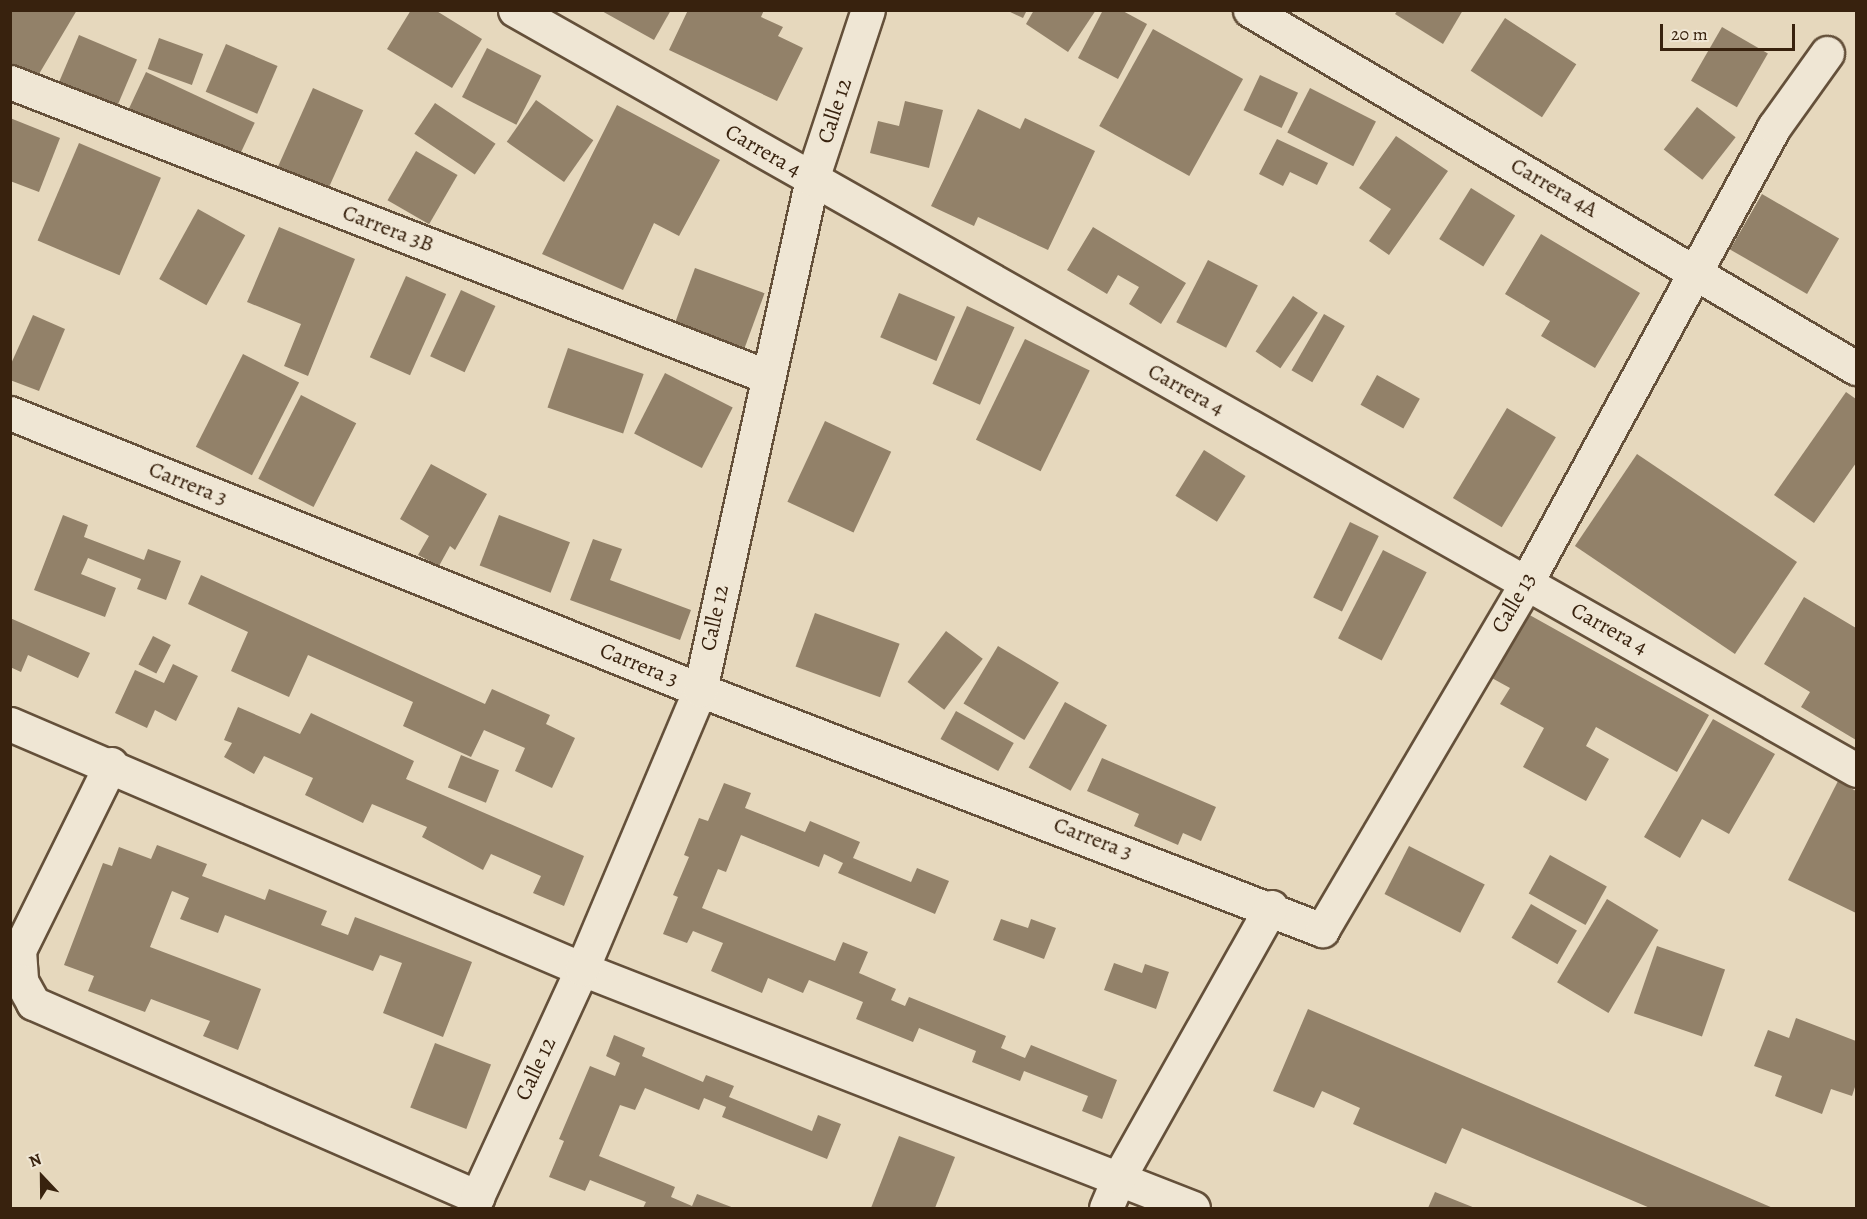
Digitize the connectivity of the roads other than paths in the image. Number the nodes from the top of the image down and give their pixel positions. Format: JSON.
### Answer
{"nodes":[{"id":1,"x":515,"y":10,"type":"edge"},
{"id":2,"x":868,"y":10,"type":"edge"},
{"id":3,"x":1250,"y":10,"type":"edge"},
{"id":4,"x":1827,"y":54,"type":"dead end"},
{"id":5,"x":10,"y":82,"type":"edge"},
{"id":6,"x":812,"y":179,"type":"junction"},
{"id":7,"x":1696,"y":271,"type":"junction"},
{"id":8,"x":1857,"y":368,"type":"edge"},
{"id":9,"x":766,"y":376,"type":"junction"},
{"id":10,"x":10,"y":413,"type":"edge"},
{"id":11,"x":1526,"y":583,"type":"junction"},
{"id":12,"x":700,"y":690,"type":"junction"},
{"id":13,"x":10,"y":724,"type":"edge"},
{"id":14,"x":111,"y":764,"type":"junction"},
{"id":15,"x":1857,"y":770,"type":"edge"},
{"id":16,"x":1271,"y":907,"type":"junction"},
{"id":17,"x":1322,"y":930,"type":"joint"},
{"id":18,"x":582,"y":969,"type":"junction"},
{"id":19,"x":1119,"y":1178,"type":"junction"},
{"id":20,"x":1106,"y":1209,"type":"edge"},
{"id":21,"x":1193,"y":1209,"type":"edge"}],
"edges":[{"from":1,"to":6,"type":"street","name":"Carrera 4"},
{"from":2,"to":6,"type":"street","name":"Calle 12"},
{"from":3,"to":7,"type":"street","name":"Carrera 4A"},
{"from":4,"to":7,"type":"street","name":"Calle 13"},
{"from":5,"to":9,"type":"street","name":"Carrera 3B"},
{"from":6,"to":9,"type":"street","name":"Calle 12"},
{"from":6,"to":11,"type":"street","name":"Carrera 4"},
{"from":7,"to":8,"type":"street","name":"Carrera 4A"},
{"from":7,"to":11,"type":"street","name":"Calle 13"},
{"from":9,"to":12,"type":"street","name":"Calle 12"},
{"from":10,"to":12,"type":"street","name":"Carrera 3"},
{"from":11,"to":15,"type":"street","name":"Carrera 4"},
{"from":11,"to":17,"type":"street","name":"Calle 13"},
{"from":12,"to":16,"type":"street","name":"Carrera 3"},
{"from":12,"to":18,"type":"street","name":"Calle 12"},
{"from":13,"to":14,"type":"street"},
{"from":14,"to":18,"type":"street"},
{"from":14,"to":18,"type":"street","name":"Calle 12"},
{"from":16,"to":17,"type":"street","name":"Carrera 3"},
{"from":16,"to":19,"type":"street"},
{"from":18,"to":19,"type":"street"},
{"from":19,"to":20,"type":"street"},
{"from":19,"to":21,"type":"street"}]}
